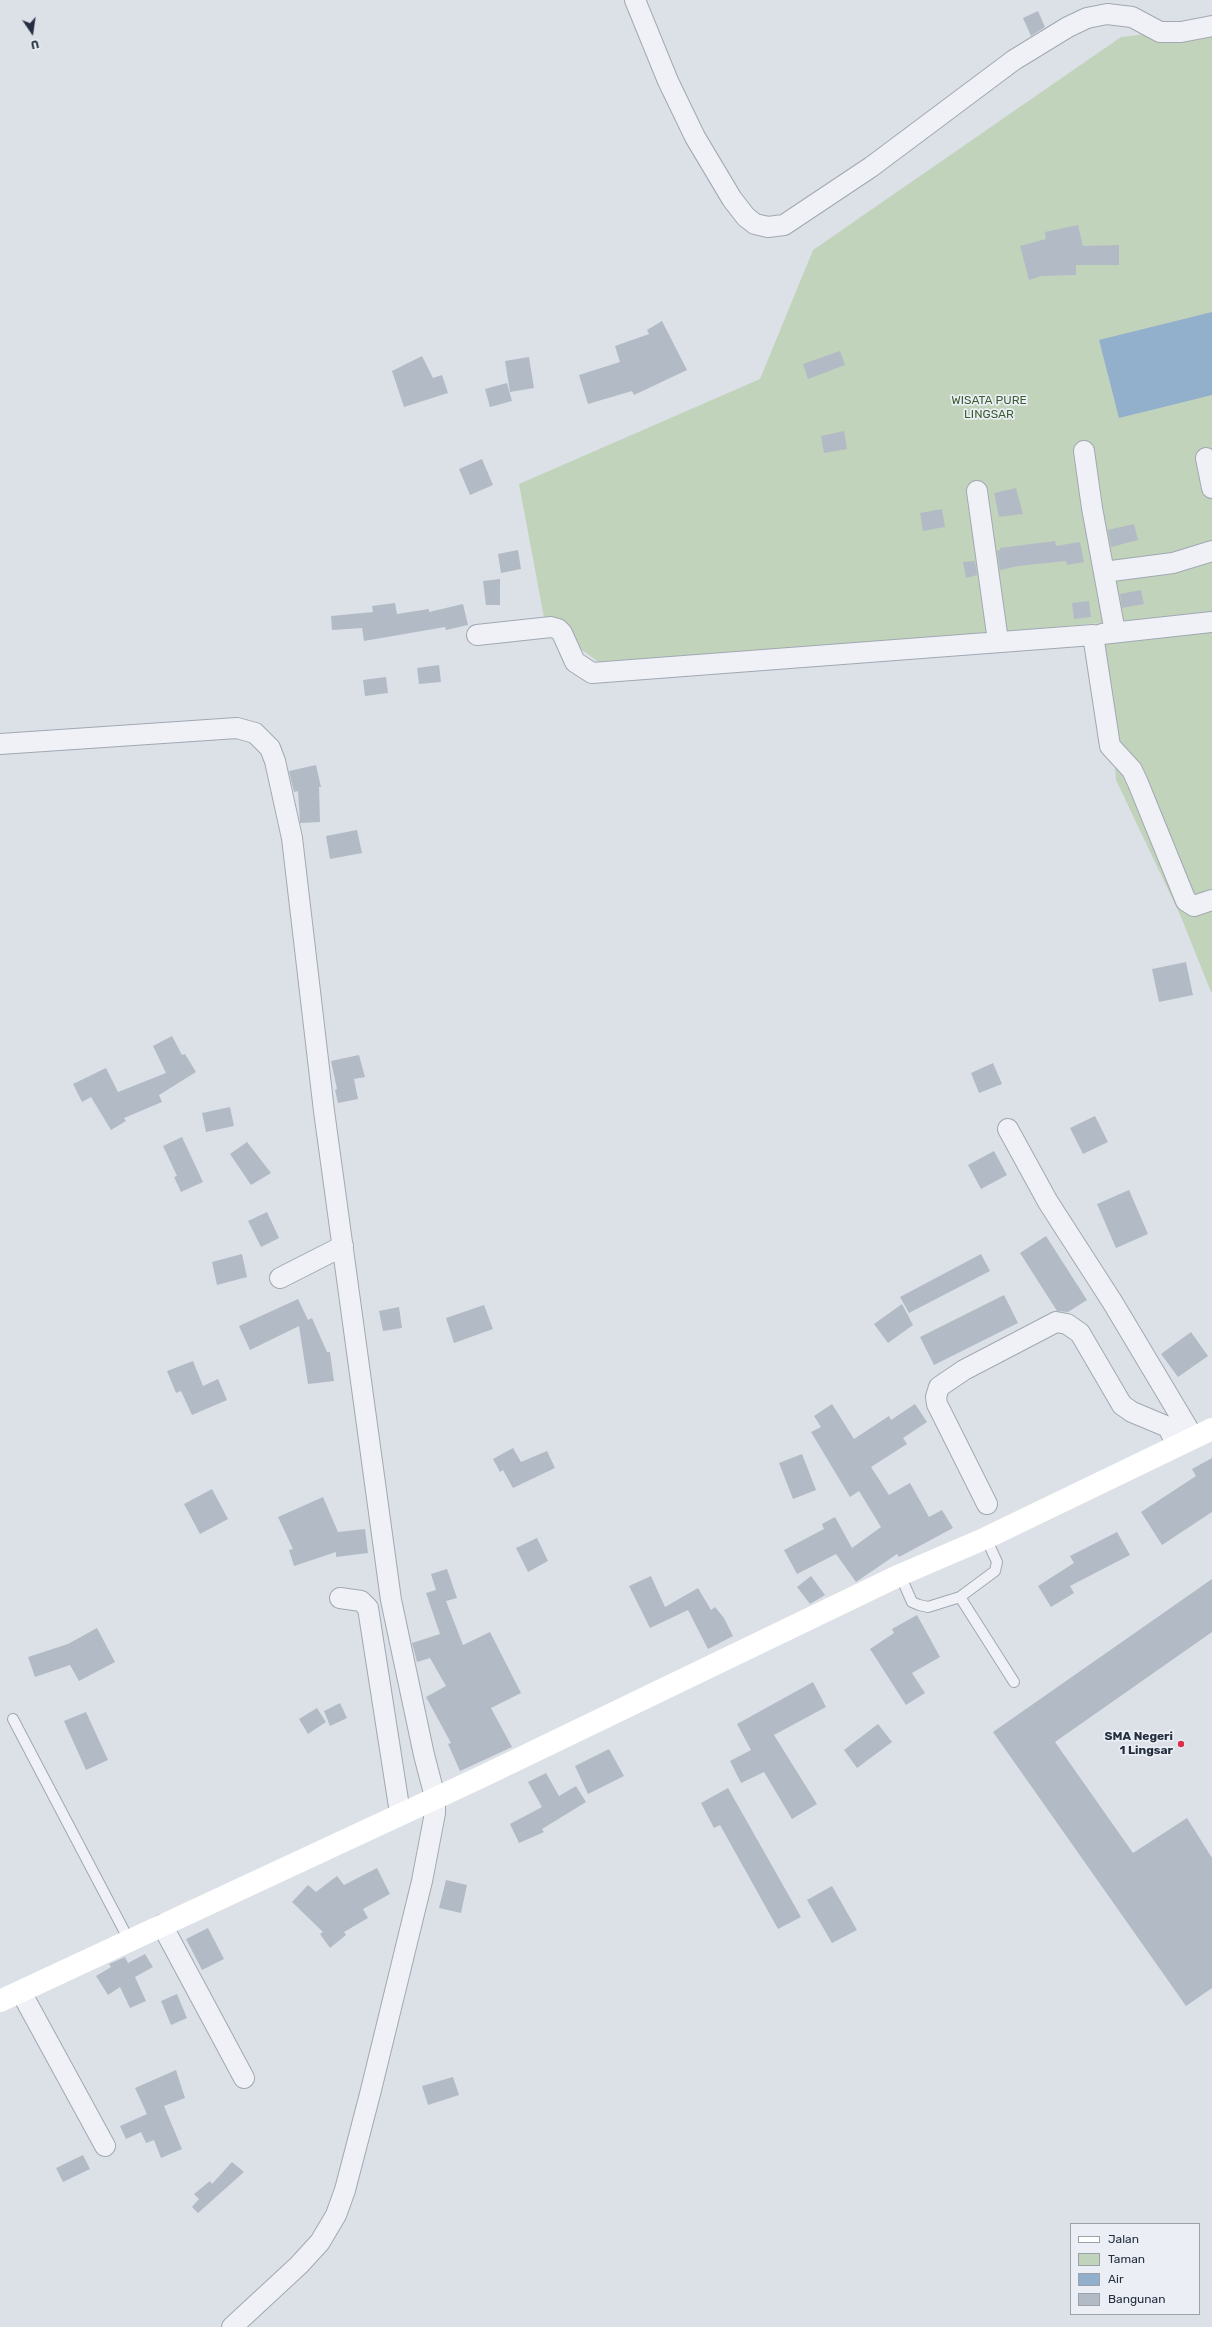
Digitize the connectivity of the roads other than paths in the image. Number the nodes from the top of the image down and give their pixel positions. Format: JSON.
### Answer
{"nodes":[{"id":1,"x":635,"y":0,"type":"edge"},
{"id":2,"x":1212,"y":26,"type":"edge"},
{"id":3,"x":1084,"y":451,"type":"dead end"},
{"id":4,"x":1206,"y":458,"type":"dead end"},
{"id":5,"x":1212,"y":488,"type":"edge"},
{"id":6,"x":977,"y":491,"type":"dead end"},
{"id":7,"x":1212,"y":551,"type":"edge"},
{"id":8,"x":1104,"y":572,"type":"junction"},
{"id":9,"x":1212,"y":622,"type":"edge"},
{"id":10,"x":1115,"y":632,"type":"junction"},
{"id":11,"x":478,"y":635,"type":"dead end"},
{"id":12,"x":1092,"y":635,"type":"junction"},
{"id":13,"x":998,"y":641,"type":"junction"},
{"id":14,"x":0,"y":744,"type":"edge"},
{"id":15,"x":1212,"y":900,"type":"edge"},
{"id":16,"x":1008,"y":1130,"type":"dead end"},
{"id":17,"x":343,"y":1246,"type":"junction"},
{"id":18,"x":280,"y":1278,"type":"dead end"},
{"id":19,"x":1194,"y":1437,"type":"edge"},
{"id":20,"x":987,"y":1504,"type":"dead end"},
{"id":21,"x":986,"y":1538,"type":"junction"},
{"id":22,"x":900,"y":1575,"type":"junction"},
{"id":23,"x":960,"y":1597,"type":"junction"},
{"id":24,"x":340,"y":1598,"type":"dead end"},
{"id":25,"x":1014,"y":1682,"type":"dead end"},
{"id":26,"x":13,"y":1719,"type":"dead end"},
{"id":27,"x":435,"y":1797,"type":"junction"},
{"id":28,"x":400,"y":1813,"type":"junction"},
{"id":29,"x":162,"y":1925,"type":"junction"},
{"id":30,"x":130,"y":1942,"type":"junction"},
{"id":31,"x":21,"y":1992,"type":"junction"},
{"id":32,"x":0,"y":2001,"type":"edge"},
{"id":33,"x":244,"y":2078,"type":"dead end"},
{"id":34,"x":105,"y":2146,"type":"dead end"},
{"id":35,"x":232,"y":2327,"type":"edge"}],
"edges":[{"from":1,"to":2,"type":"street"},
{"from":3,"to":8,"type":"street"},
{"from":4,"to":5,"type":"street"},
{"from":6,"to":13,"type":"street"},
{"from":7,"to":8,"type":"street"},
{"from":8,"to":10,"type":"street"},
{"from":9,"to":10,"type":"street"},
{"from":10,"to":12,"type":"street"},
{"from":11,"to":13,"type":"street"},
{"from":12,"to":13,"type":"street"},
{"from":12,"to":15,"type":"street"},
{"from":14,"to":17,"type":"street"},
{"from":16,"to":19,"type":"street"},
{"from":17,"to":18,"type":"street"},
{"from":17,"to":27,"type":"street"},
{"from":19,"to":20,"type":"street"},
{"from":19,"to":21,"type":"street"},
{"from":21,"to":22,"type":"street"},
{"from":21,"to":23,"type":"lane"},
{"from":22,"to":23,"type":"lane"},
{"from":22,"to":27,"type":"street"},
{"from":23,"to":25,"type":"lane"},
{"from":24,"to":28,"type":"street"},
{"from":26,"to":30,"type":"lane"},
{"from":27,"to":28,"type":"street"},
{"from":27,"to":35,"type":"street"},
{"from":28,"to":29,"type":"street"},
{"from":29,"to":30,"type":"street"},
{"from":29,"to":33,"type":"street"},
{"from":30,"to":31,"type":"street"},
{"from":31,"to":32,"type":"street"},
{"from":31,"to":34,"type":"street"}]}
